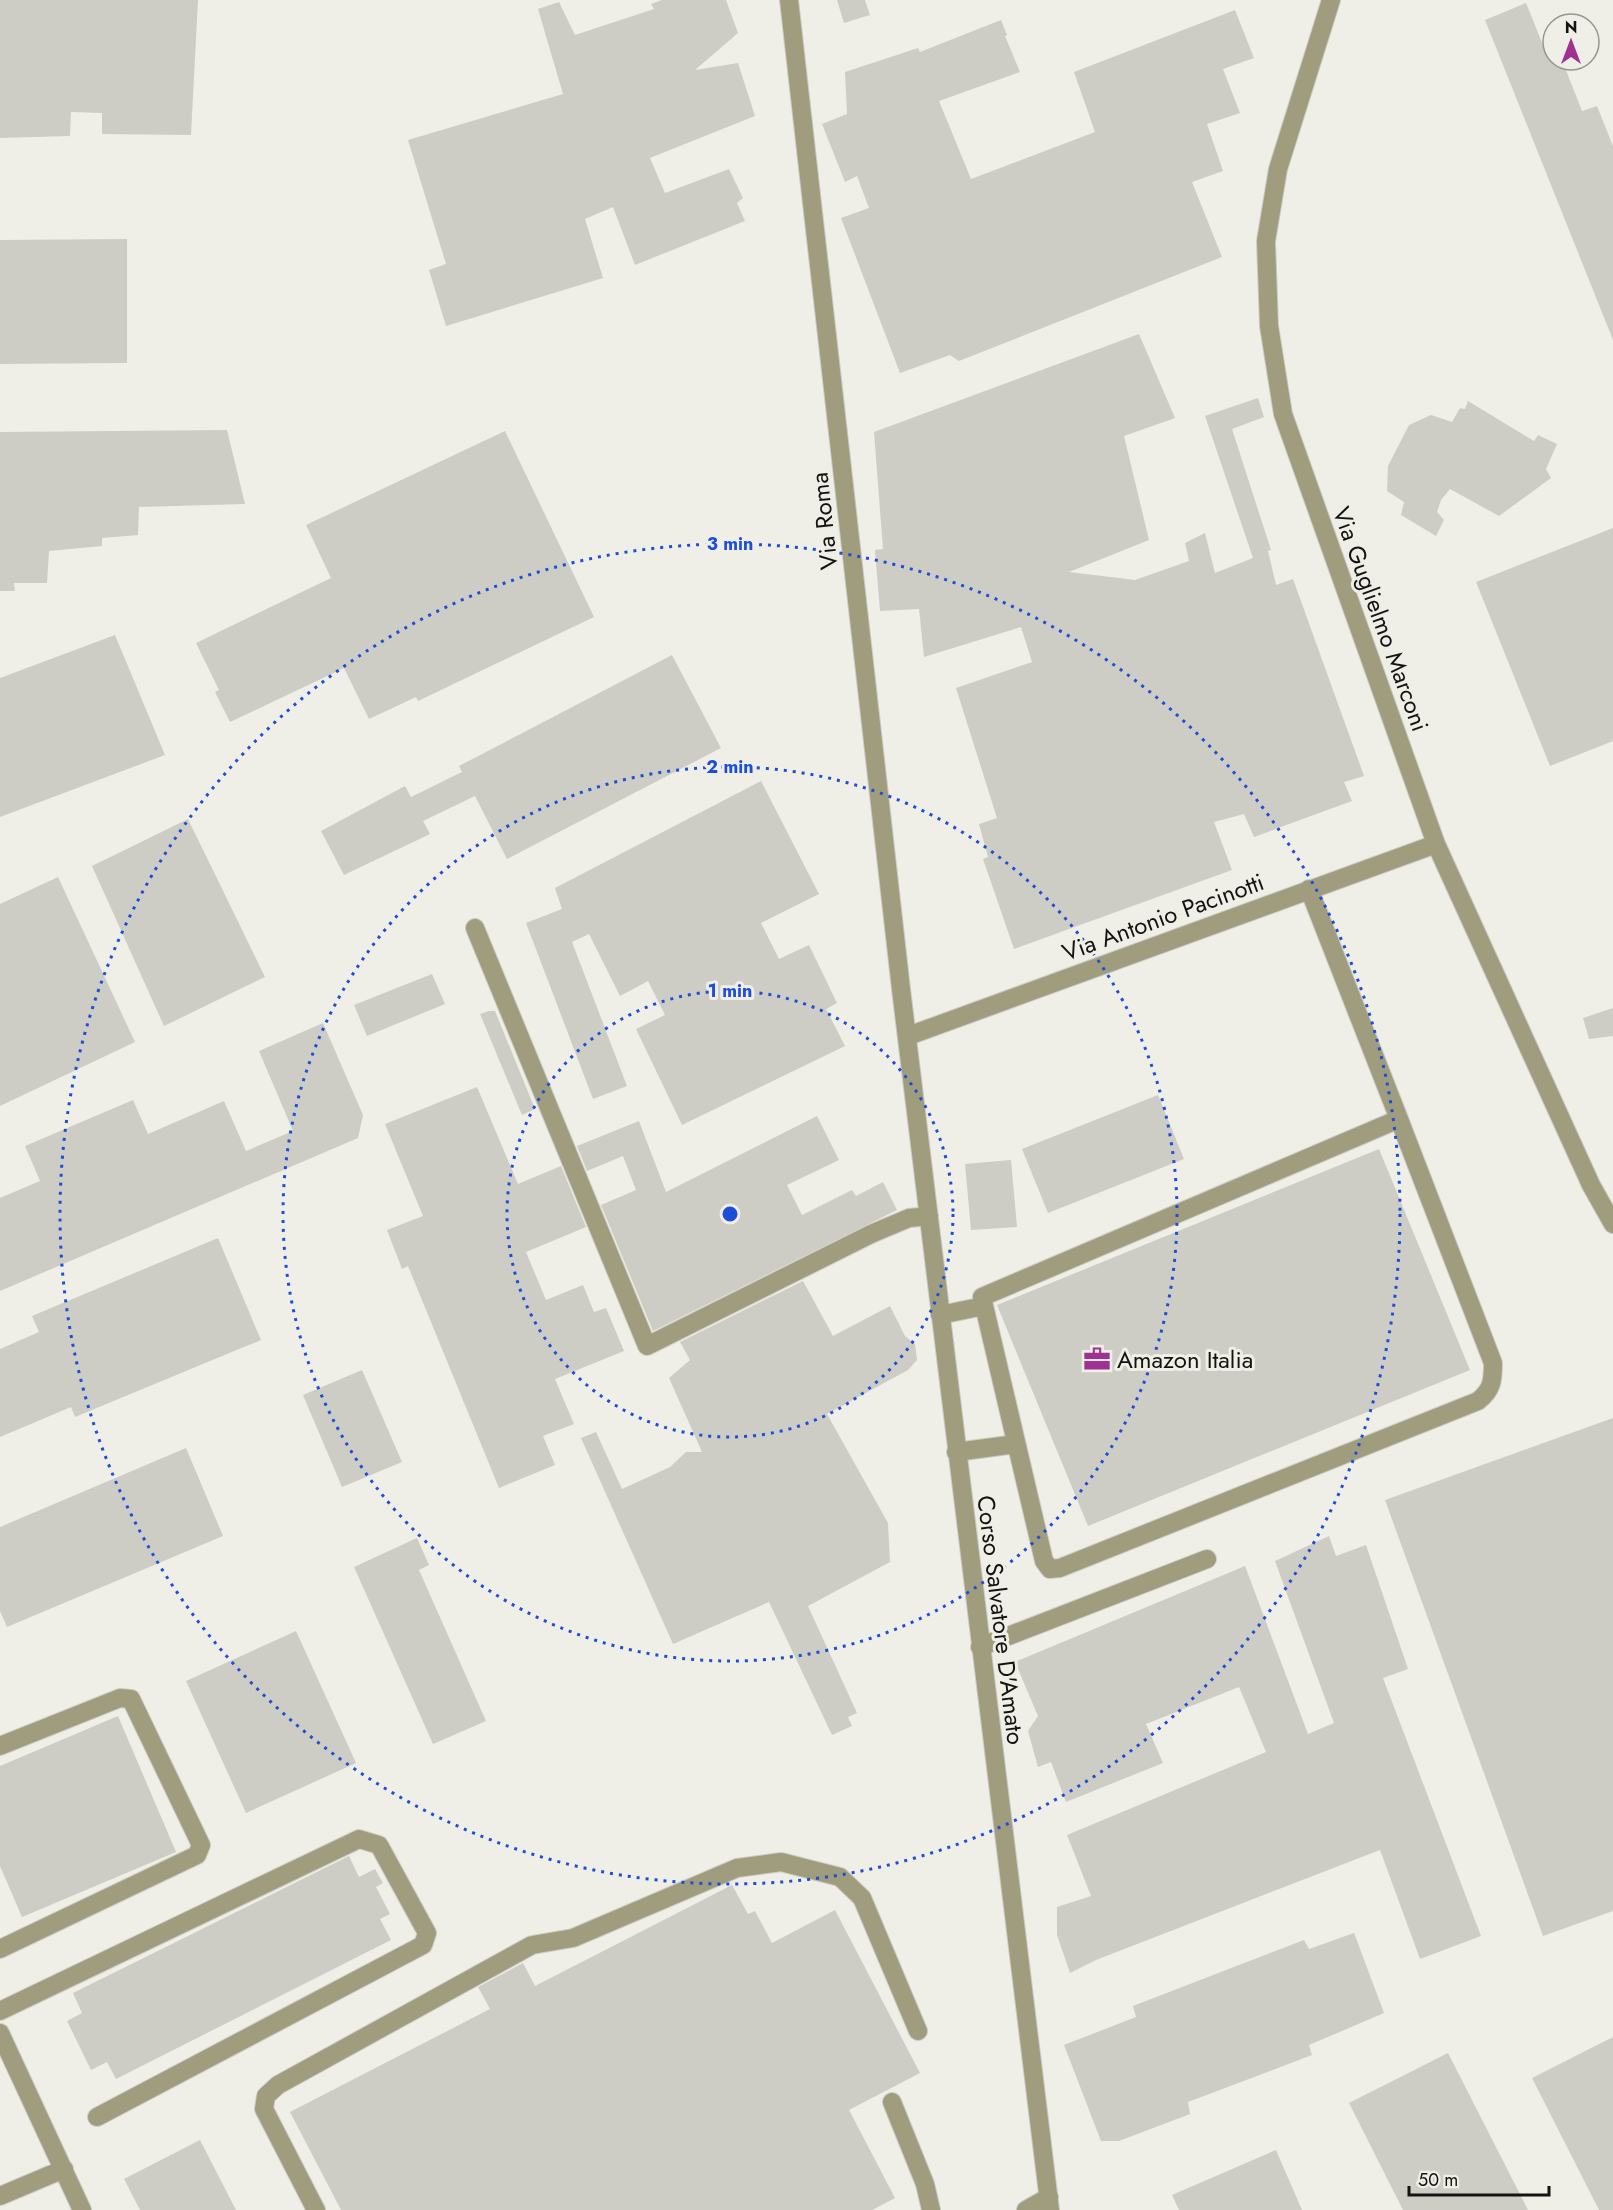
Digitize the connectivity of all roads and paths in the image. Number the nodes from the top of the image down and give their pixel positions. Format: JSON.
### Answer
{"nodes":[{"id":1,"x":789,"y":0,"type":"edge"},
{"id":2,"x":1331,"y":0,"type":"edge"},
{"id":3,"x":1436,"y":844,"type":"junction"},
{"id":4,"x":1309,"y":889,"type":"junction"},
{"id":5,"x":475,"y":928,"type":"dead end"},
{"id":6,"x":908,"y":1036,"type":"junction"},
{"id":7,"x":1399,"y":1119,"type":"junction"},
{"id":8,"x":929,"y":1216,"type":"junction"},
{"id":9,"x":1613,"y":1224,"type":"edge"},
{"id":10,"x":984,"y":1306,"type":"junction"},
{"id":11,"x":940,"y":1315,"type":"junction"},
{"id":12,"x":1016,"y":1444,"type":"junction"},
{"id":13,"x":956,"y":1452,"type":"junction"},
{"id":14,"x":1207,"y":1559,"type":"dead end"},
{"id":15,"x":980,"y":1647,"type":"junction"},
{"id":16,"x":0,"y":1746,"type":"edge"},
{"id":17,"x":0,"y":1950,"type":"edge"},
{"id":18,"x":0,"y":2011,"type":"edge"},
{"id":19,"x":918,"y":2031,"type":"dead end"},
{"id":20,"x":0,"y":2033,"type":"edge"},
{"id":21,"x":892,"y":2102,"type":"dead end"},
{"id":22,"x":97,"y":2116,"type":"dead end"},
{"id":23,"x":64,"y":2169,"type":"junction"},
{"id":24,"x":0,"y":2196,"type":"edge"},
{"id":25,"x":1049,"y":2203,"type":"edge"},
{"id":26,"x":926,"y":2208,"type":"edge"},
{"id":27,"x":82,"y":2210,"type":"edge"},
{"id":28,"x":316,"y":2210,"type":"edge"},
{"id":29,"x":1026,"y":2210,"type":"edge"}],
"edges":[{"from":1,"to":6,"type":"street","name":"Via Roma"},
{"from":2,"to":3,"type":"street","name":"Via Guglielmo Marconi"},
{"from":3,"to":4,"type":"street","name":"Via Antonio Pacinotti"},
{"from":3,"to":9,"type":"street","name":"Via Guglielmo Marconi"},
{"from":4,"to":6,"type":"street","name":"Via Antonio Pacinotti"},
{"from":4,"to":7,"type":"street"},
{"from":5,"to":8,"type":"street"},
{"from":6,"to":8,"type":"street","name":"Corso Salvatore D'Amato"},
{"from":7,"to":10,"type":"street"},
{"from":7,"to":12,"type":"street"},
{"from":8,"to":11,"type":"street","name":"Corso Salvatore D'Amato"},
{"from":10,"to":11,"type":"street"},
{"from":10,"to":12,"type":"street"},
{"from":11,"to":13,"type":"street","name":"Corso Salvatore D'Amato"},
{"from":12,"to":13,"type":"street"},
{"from":13,"to":15,"type":"street","name":"Corso Salvatore D'Amato"},
{"from":14,"to":15,"type":"street"},
{"from":15,"to":25,"type":"street","name":"Corso Salvatore D'Amato"},
{"from":16,"to":17,"type":"street"},
{"from":18,"to":22,"type":"street"},
{"from":19,"to":28,"type":"street"},
{"from":20,"to":23,"type":"street"},
{"from":21,"to":26,"type":"street"},
{"from":23,"to":24,"type":"street"},
{"from":23,"to":27,"type":"street"},
{"from":25,"to":29,"type":"street"}]}
